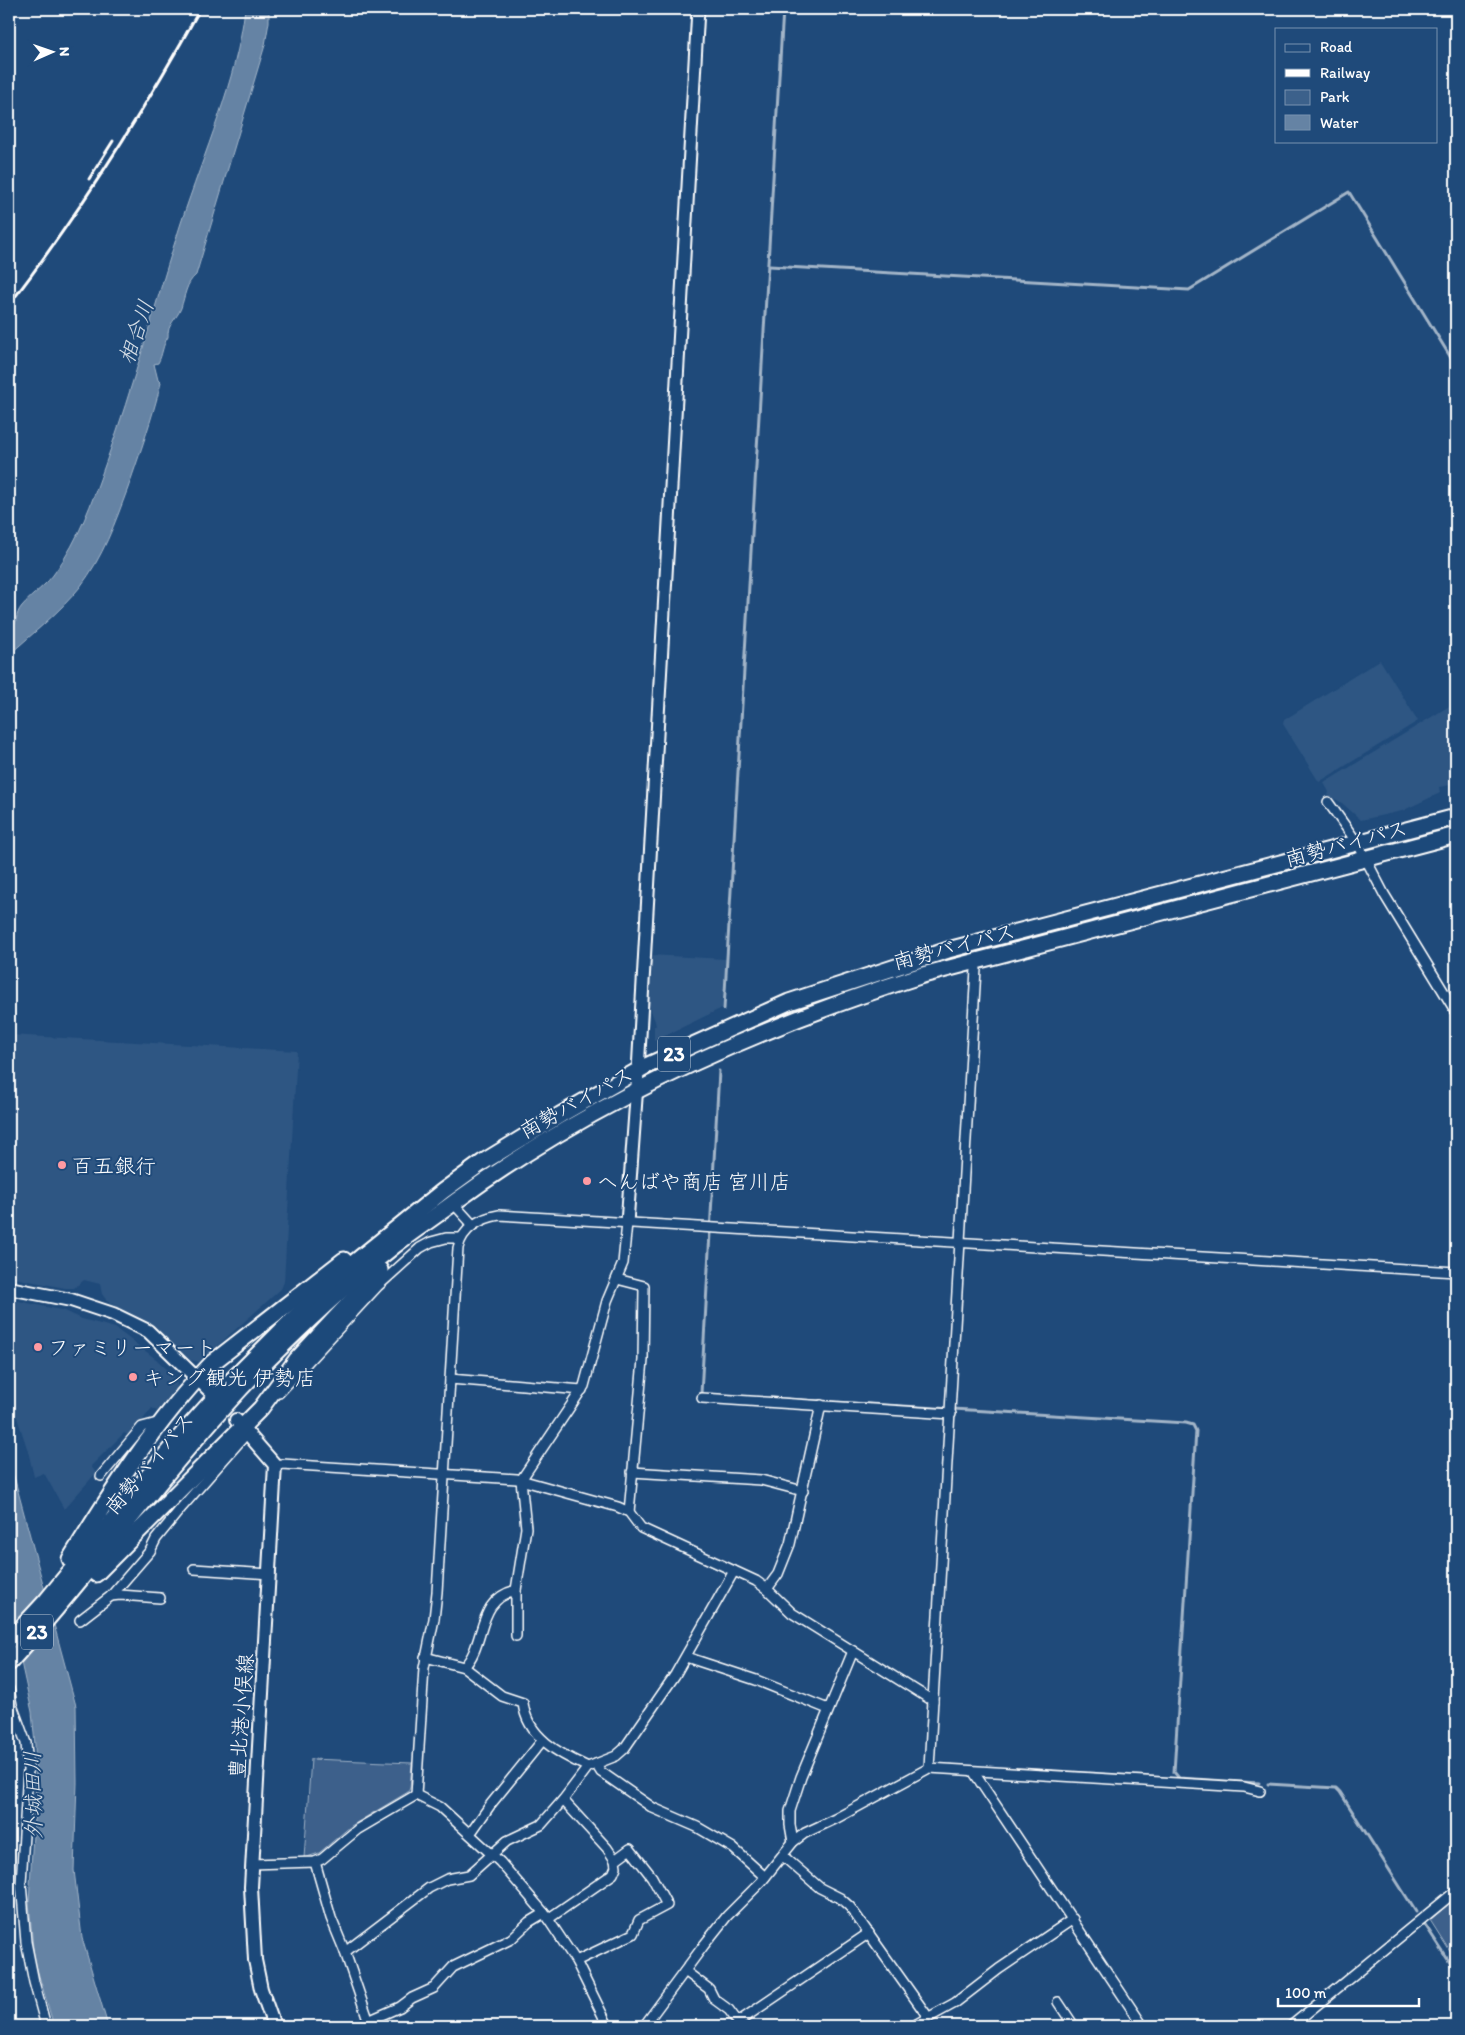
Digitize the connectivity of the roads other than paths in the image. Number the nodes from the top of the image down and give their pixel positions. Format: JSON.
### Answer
{"nodes":[{"id":1,"x":698,"y":9,"type":"edge"},
{"id":2,"x":1328,"y":802,"type":"dead end"},
{"id":3,"x":1456,"y":817,"type":"edge"},
{"id":4,"x":1456,"y":835,"type":"edge"},
{"id":5,"x":1358,"y":844,"type":"junction"},
{"id":6,"x":1366,"y":860,"type":"junction"},
{"id":7,"x":976,"y":969,"type":"dead end"},
{"id":8,"x":1456,"y":1012,"type":"edge"},
{"id":9,"x":638,"y":1071,"type":"junction"},
{"id":10,"x":636,"y":1092,"type":"junction"},
{"id":11,"x":443,"y":1191,"type":"junction"},
{"id":12,"x":453,"y":1203,"type":"junction"},
{"id":13,"x":627,"y":1222,"type":"junction"},
{"id":14,"x":473,"y":1225,"type":"junction"},
{"id":15,"x":460,"y":1238,"type":"junction"},
{"id":16,"x":961,"y":1242,"type":"junction"},
{"id":17,"x":1456,"y":1272,"type":"edge"},
{"id":18,"x":616,"y":1279,"type":"junction"},
{"id":19,"x":9,"y":1288,"type":"edge"},
{"id":20,"x":197,"y":1379,"type":"junction"},
{"id":21,"x":450,"y":1379,"type":"junction"},
{"id":22,"x":582,"y":1390,"type":"junction"},
{"id":23,"x":211,"y":1392,"type":"dead end"},
{"id":24,"x":702,"y":1398,"type":"dead end"},
{"id":25,"x":821,"y":1405,"type":"junction"},
{"id":26,"x":261,"y":1408,"type":"junction"},
{"id":27,"x":951,"y":1410,"type":"junction"},
{"id":28,"x":161,"y":1422,"type":"junction"},
{"id":29,"x":242,"y":1426,"type":"junction"},
{"id":30,"x":275,"y":1466,"type":"junction"},
{"id":31,"x":632,"y":1472,"type":"junction"},
{"id":32,"x":444,"y":1475,"type":"junction"},
{"id":33,"x":101,"y":1476,"type":"dead end"},
{"id":34,"x":521,"y":1480,"type":"junction"},
{"id":35,"x":802,"y":1491,"type":"junction"},
{"id":36,"x":629,"y":1512,"type":"junction"},
{"id":37,"x":194,"y":1569,"type":"dead end"},
{"id":38,"x":734,"y":1571,"type":"junction"},
{"id":39,"x":270,"y":1574,"type":"junction"},
{"id":40,"x":768,"y":1589,"type":"junction"},
{"id":41,"x":516,"y":1590,"type":"junction"},
{"id":42,"x":110,"y":1596,"type":"junction"},
{"id":43,"x":160,"y":1598,"type":"dead end"},
{"id":44,"x":50,"y":1607,"type":"junction"},
{"id":45,"x":80,"y":1620,"type":"dead end"},
{"id":46,"x":516,"y":1636,"type":"dead end"},
{"id":47,"x":9,"y":1641,"type":"edge"},
{"id":48,"x":853,"y":1651,"type":"junction"},
{"id":49,"x":425,"y":1657,"type":"junction"},
{"id":50,"x":686,"y":1657,"type":"junction"},
{"id":51,"x":9,"y":1663,"type":"edge"},
{"id":52,"x":464,"y":1667,"type":"junction"},
{"id":53,"x":9,"y":1689,"type":"edge"},
{"id":54,"x":933,"y":1701,"type":"junction"},
{"id":55,"x":10,"y":1706,"type":"edge"},
{"id":56,"x":828,"y":1709,"type":"junction"},
{"id":57,"x":542,"y":1741,"type":"junction"},
{"id":58,"x":592,"y":1765,"type":"junction"},
{"id":59,"x":929,"y":1768,"type":"junction"},
{"id":60,"x":973,"y":1771,"type":"junction"},
{"id":61,"x":1260,"y":1791,"type":"dead end"},
{"id":62,"x":416,"y":1795,"type":"junction"},
{"id":63,"x":563,"y":1800,"type":"junction"},
{"id":64,"x":470,"y":1834,"type":"junction"},
{"id":65,"x":793,"y":1842,"type":"junction"},
{"id":66,"x":492,"y":1855,"type":"junction"},
{"id":67,"x":783,"y":1856,"type":"junction"},
{"id":68,"x":615,"y":1860,"type":"junction"},
{"id":69,"x":315,"y":1862,"type":"junction"},
{"id":70,"x":252,"y":1864,"type":"junction"},
{"id":71,"x":765,"y":1877,"type":"junction"},
{"id":72,"x":1456,"y":1891,"type":"edge"},
{"id":73,"x":546,"y":1916,"type":"junction"},
{"id":74,"x":1073,"y":1919,"type":"junction"},
{"id":75,"x":869,"y":1933,"type":"junction"},
{"id":76,"x":346,"y":1952,"type":"junction"},
{"id":77,"x":576,"y":1961,"type":"junction"},
{"id":78,"x":685,"y":1971,"type":"junction"},
{"id":79,"x":1058,"y":2002,"type":"dead end"},
{"id":80,"x":928,"y":2017,"type":"junction"},
{"id":81,"x":369,"y":2024,"type":"edge"},
{"id":82,"x":739,"y":2024,"type":"edge"},
{"id":83,"x":1139,"y":2025,"type":"edge"},
{"id":84,"x":46,"y":2026,"type":"edge"},
{"id":85,"x":274,"y":2026,"type":"edge"},
{"id":86,"x":608,"y":2026,"type":"edge"},
{"id":87,"x":644,"y":2026,"type":"edge"},
{"id":88,"x":913,"y":2026,"type":"edge"},
{"id":89,"x":1074,"y":2026,"type":"edge"},
{"id":90,"x":1291,"y":2026,"type":"edge"}],
"edges":[{"from":1,"to":9,"type":"street"},
{"from":2,"to":5,"type":"street"},
{"from":3,"to":5,"type":"highway","name":"南勢バイパス","number":"23"},
{"from":4,"to":6,"type":"highway","name":"南勢バイパス","number":"23"},
{"from":5,"to":6,"type":"street"},
{"from":5,"to":9,"type":"highway","name":"南勢バイパス","number":"23"},
{"from":6,"to":8,"type":"street"},
{"from":6,"to":10,"type":"highway","name":"南勢バイパス","number":"23"},
{"from":7,"to":16,"type":"street"},
{"from":9,"to":10,"type":"street"},
{"from":9,"to":11,"type":"highway","name":"南勢バイパス","number":"23"},
{"from":10,"to":12,"type":"highway","name":"南勢バイパス","number":"23"},
{"from":10,"to":13,"type":"street"},
{"from":11,"to":20,"type":"highway"},
{"from":11,"to":44,"type":"highway","name":"南勢バイパス","number":"23"},
{"from":12,"to":14,"type":"street"},
{"from":12,"to":26,"type":"highway"},
{"from":12,"to":44,"type":"highway","name":"南勢バイパス","number":"23"},
{"from":13,"to":14,"type":"street"},
{"from":13,"to":16,"type":"street"},
{"from":13,"to":18,"type":"street"},
{"from":14,"to":15,"type":"street"},
{"from":15,"to":21,"type":"street"},
{"from":15,"to":26,"type":"street"},
{"from":16,"to":17,"type":"street"},
{"from":16,"to":27,"type":"street"},
{"from":18,"to":22,"type":"street"},
{"from":18,"to":31,"type":"street"},
{"from":19,"to":20,"type":"main road"},
{"from":20,"to":23,"type":"main road"},
{"from":20,"to":28,"type":"highway"},
{"from":21,"to":22,"type":"street"},
{"from":21,"to":32,"type":"street"},
{"from":22,"to":34,"type":"street"},
{"from":24,"to":25,"type":"street"},
{"from":25,"to":27,"type":"street"},
{"from":25,"to":35,"type":"street"},
{"from":26,"to":29,"type":"highway"},
{"from":27,"to":54,"type":"street"},
{"from":28,"to":33,"type":"street"},
{"from":28,"to":44,"type":"highway"},
{"from":29,"to":30,"type":"main road"},
{"from":29,"to":42,"type":"street"},
{"from":29,"to":44,"type":"highway"},
{"from":30,"to":32,"type":"street"},
{"from":30,"to":39,"type":"main road","name":"豊北港小俣線"},
{"from":31,"to":35,"type":"street"},
{"from":31,"to":36,"type":"street"},
{"from":32,"to":34,"type":"street"},
{"from":32,"to":49,"type":"street"},
{"from":34,"to":36,"type":"street"},
{"from":34,"to":41,"type":"street"},
{"from":35,"to":40,"type":"street"},
{"from":36,"to":38,"type":"street"},
{"from":37,"to":39,"type":"street"},
{"from":38,"to":40,"type":"street"},
{"from":38,"to":50,"type":"street"},
{"from":39,"to":70,"type":"main road","name":"豊北港小俣線"},
{"from":40,"to":48,"type":"street"},
{"from":41,"to":46,"type":"street"},
{"from":41,"to":52,"type":"street"},
{"from":42,"to":43,"type":"street"},
{"from":42,"to":45,"type":"street"},
{"from":44,"to":47,"type":"highway","name":"南勢バイパス","number":"23"},
{"from":44,"to":51,"type":"highway","name":"南勢バイパス","number":"23"},
{"from":48,"to":54,"type":"street"},
{"from":48,"to":56,"type":"street"},
{"from":49,"to":52,"type":"street"},
{"from":49,"to":62,"type":"street"},
{"from":50,"to":56,"type":"street"},
{"from":50,"to":58,"type":"street"},
{"from":52,"to":57,"type":"street"},
{"from":53,"to":55,"type":"street"},
{"from":54,"to":59,"type":"street"},
{"from":55,"to":84,"type":"street"},
{"from":56,"to":65,"type":"street"},
{"from":57,"to":58,"type":"street"},
{"from":57,"to":64,"type":"street"},
{"from":58,"to":63,"type":"street"},
{"from":58,"to":71,"type":"street"},
{"from":59,"to":60,"type":"street"},
{"from":59,"to":65,"type":"street"},
{"from":60,"to":61,"type":"street"},
{"from":60,"to":74,"type":"street"},
{"from":62,"to":64,"type":"street"},
{"from":62,"to":69,"type":"street"},
{"from":63,"to":66,"type":"street"},
{"from":63,"to":68,"type":"street"},
{"from":64,"to":66,"type":"street"},
{"from":65,"to":67,"type":"street"},
{"from":66,"to":73,"type":"street"},
{"from":66,"to":76,"type":"street"},
{"from":67,"to":71,"type":"street"},
{"from":67,"to":75,"type":"street"},
{"from":68,"to":73,"type":"street"},
{"from":68,"to":77,"type":"street"},
{"from":69,"to":70,"type":"street"},
{"from":69,"to":76,"type":"street"},
{"from":70,"to":85,"type":"main road","name":"豊北港小俣線"},
{"from":71,"to":78,"type":"street"},
{"from":72,"to":90,"type":"street"},
{"from":73,"to":77,"type":"street"},
{"from":73,"to":81,"type":"street"},
{"from":74,"to":80,"type":"street"},
{"from":74,"to":83,"type":"street"},
{"from":75,"to":80,"type":"street"},
{"from":75,"to":82,"type":"street"},
{"from":76,"to":81,"type":"street"},
{"from":77,"to":86,"type":"street"},
{"from":78,"to":82,"type":"street"},
{"from":78,"to":87,"type":"street"},
{"from":79,"to":89,"type":"street"},
{"from":80,"to":88,"type":"street"}]}
